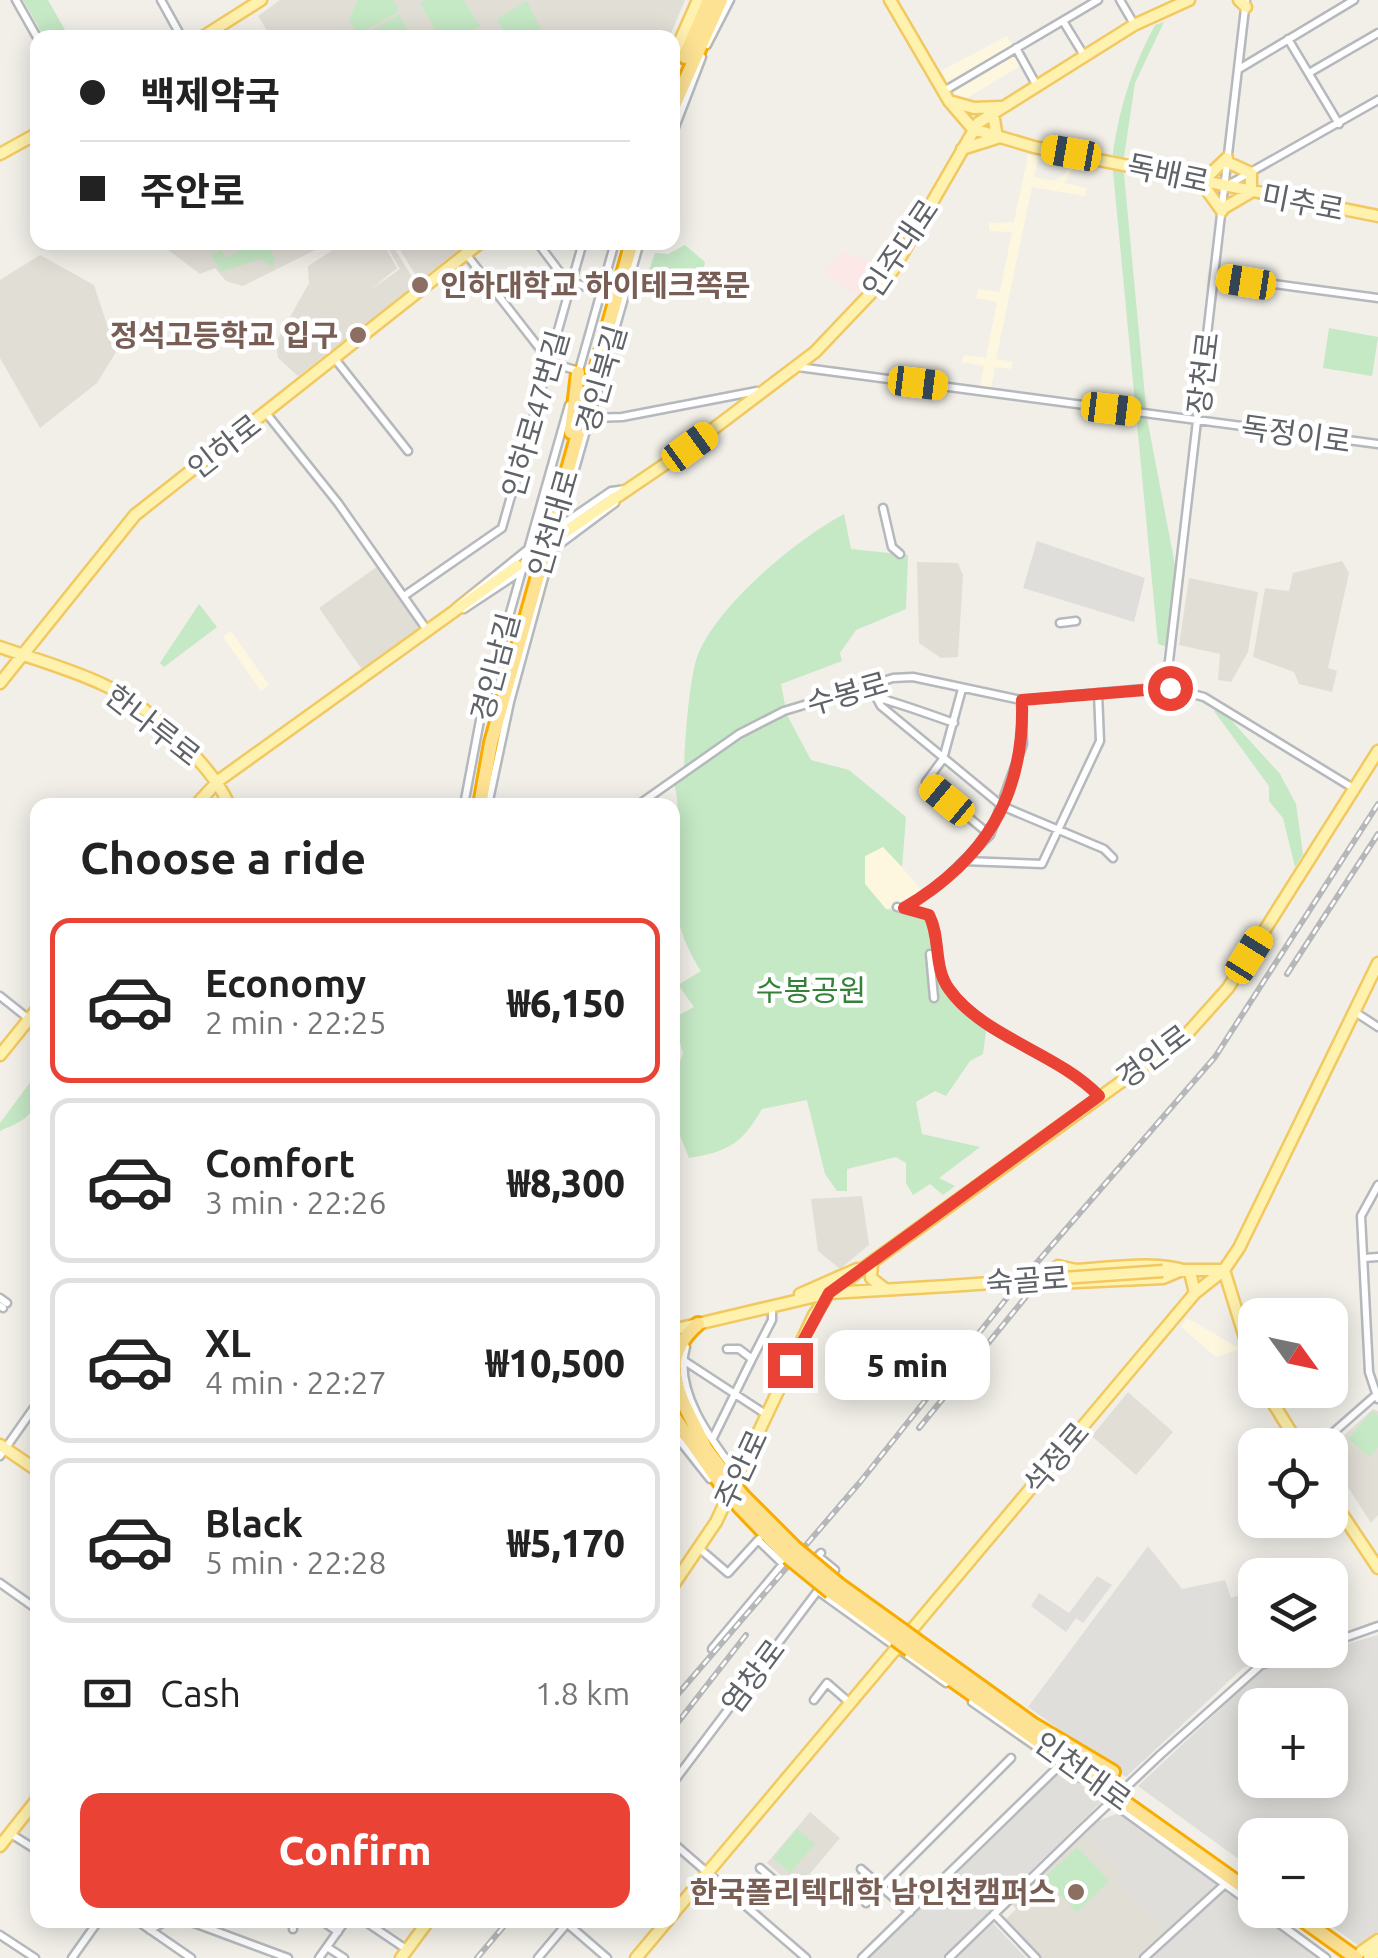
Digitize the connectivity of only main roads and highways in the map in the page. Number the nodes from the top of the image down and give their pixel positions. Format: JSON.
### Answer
{"nodes":[{"id":1,"x":261,"y":0,"type":"edge"},
{"id":2,"x":698,"y":0,"type":"edge"},
{"id":3,"x":710,"y":0,"type":"edge"},
{"id":4,"x":721,"y":0,"type":"edge"},
{"id":5,"x":890,"y":0,"type":"edge"},
{"id":6,"x":1189,"y":0,"type":"edge"},
{"id":7,"x":214,"y":30,"type":"edge"},
{"id":8,"x":680,"y":41,"type":"edge"},
{"id":9,"x":680,"y":69,"type":"edge"},
{"id":10,"x":680,"y":92,"type":"edge"},
{"id":11,"x":946,"y":96,"type":"junction"},
{"id":12,"x":997,"y":110,"type":"junction"},
{"id":13,"x":973,"y":130,"type":"junction"},
{"id":14,"x":30,"y":137,"type":"edge"},
{"id":15,"x":996,"y":138,"type":"junction"},
{"id":16,"x":962,"y":149,"type":"junction"},
{"id":17,"x":0,"y":154,"type":"edge"},
{"id":18,"x":1201,"y":180,"type":"junction"},
{"id":19,"x":1227,"y":186,"type":"joint"},
{"id":20,"x":1251,"y":192,"type":"junction"},
{"id":21,"x":1378,"y":216,"type":"edge"},
{"id":22,"x":471,"y":250,"type":"edge"},
{"id":23,"x":622,"y":250,"type":"edge"},
{"id":24,"x":630,"y":250,"type":"edge"},
{"id":25,"x":578,"y":372,"type":"road end"},
{"id":26,"x":567,"y":428,"type":"junction"},
{"id":27,"x":558,"y":533,"type":"tunnel mouth"},
{"id":28,"x":520,"y":568,"type":"tunnel mouth"},
{"id":29,"x":0,"y":648,"type":"edge"},
{"id":30,"x":22,"y":655,"type":"junction"},
{"id":31,"x":0,"y":683,"type":"edge"},
{"id":32,"x":1378,"y":751,"type":"edge"},
{"id":33,"x":218,"y":781,"type":"junction"},
{"id":34,"x":202,"y":798,"type":"edge"},
{"id":35,"x":226,"y":798,"type":"edge"},
{"id":36,"x":474,"y":798,"type":"edge"},
{"id":37,"x":481,"y":798,"type":"edge"},
{"id":38,"x":1378,"y":963,"type":"edge"},
{"id":39,"x":30,"y":1018,"type":"edge"},
{"id":40,"x":0,"y":1054,"type":"edge"},
{"id":41,"x":872,"y":1263,"type":"junction"},
{"id":42,"x":1058,"y":1266,"type":"dead end"},
{"id":43,"x":1182,"y":1270,"type":"junction"},
{"id":44,"x":1224,"y":1270,"type":"junction"},
{"id":45,"x":1076,"y":1276,"type":"junction"},
{"id":46,"x":1045,"y":1284,"type":"dead end"},
{"id":47,"x":886,"y":1290,"type":"junction"},
{"id":48,"x":829,"y":1293,"type":"junction"},
{"id":49,"x":1195,"y":1293,"type":"junction"},
{"id":50,"x":790,"y":1300,"type":"junction"},
{"id":51,"x":1238,"y":1315,"type":"edge"},
{"id":52,"x":698,"y":1324,"type":"junction"},
{"id":53,"x":680,"y":1328,"type":"edge"},
{"id":54,"x":808,"y":1328,"type":"junction"},
{"id":55,"x":680,"y":1345,"type":"edge"},
{"id":56,"x":680,"y":1393,"type":"edge"},
{"id":57,"x":680,"y":1410,"type":"edge"},
{"id":58,"x":680,"y":1422,"type":"edge"},
{"id":59,"x":680,"y":1432,"type":"edge"},
{"id":60,"x":706,"y":1447,"type":"junction"},
{"id":61,"x":2,"y":1450,"type":"edge"},
{"id":62,"x":30,"y":1466,"type":"edge"},
{"id":63,"x":733,"y":1490,"type":"junction"},
{"id":64,"x":1348,"y":1523,"type":"edge"},
{"id":65,"x":792,"y":1552,"type":"junction"},
{"id":66,"x":1378,"y":1568,"type":"edge"},
{"id":67,"x":680,"y":1576,"type":"edge"},
{"id":68,"x":904,"y":1642,"type":"junction"},
{"id":69,"x":1027,"y":1726,"type":"junction"},
{"id":70,"x":1113,"y":1772,"type":"dead end"},
{"id":71,"x":1093,"y":1786,"type":"road end"},
{"id":72,"x":30,"y":1808,"type":"edge"},
{"id":73,"x":0,"y":1846,"type":"edge"},
{"id":74,"x":1238,"y":1873,"type":"edge"},
{"id":75,"x":1238,"y":1883,"type":"edge"},
{"id":76,"x":680,"y":1906,"type":"edge"},
{"id":77,"x":423,"y":1928,"type":"edge"},
{"id":78,"x":662,"y":1928,"type":"edge"},
{"id":79,"x":1300,"y":1928,"type":"edge"},
{"id":80,"x":1314,"y":1928,"type":"edge"},
{"id":81,"x":1378,"y":1940,"type":"edge"},
{"id":82,"x":1378,"y":1950,"type":"edge"},
{"id":83,"x":404,"y":1954,"type":"edge"},
{"id":84,"x":636,"y":1958,"type":"edge"},
{"id":85,"x":1342,"y":1958,"type":"edge"},
{"id":86,"x":1356,"y":1958,"type":"edge"},
{"id":87,"x":1369,"y":1958,"type":"edge"}],
"edges":[{"from":1,"to":7,"type":"main road"},
{"from":2,"to":8,"type":"main road"},
{"from":3,"to":9,"type":"highway"},
{"from":4,"to":10,"type":"highway"},
{"from":5,"to":11,"type":"main road"},
{"from":6,"to":12,"type":"main road","name":"인주대로"},
{"from":11,"to":12,"type":"main road"},
{"from":11,"to":13,"type":"main road"},
{"from":12,"to":13,"type":"main road","name":"인주대로"},
{"from":12,"to":15,"type":"main road"},
{"from":13,"to":15,"type":"main road","name":"독배로"},
{"from":13,"to":16,"type":"main road","name":"인주대로"},
{"from":14,"to":17,"type":"main road"},
{"from":15,"to":16,"type":"main road"},
{"from":15,"to":18,"type":"main road","name":"독배로"},
{"from":16,"to":27,"type":"main road","name":"인주대로"},
{"from":18,"to":19,"type":"main road","name":"독배로"},
{"from":18,"to":20,"type":"main road"},
{"from":18,"to":20,"type":"main road"},
{"from":19,"to":20,"type":"main road","name":"미추로"},
{"from":20,"to":21,"type":"main road","name":"미추로"},
{"from":22,"to":30,"type":"main road","name":"인하로"},
{"from":23,"to":26,"type":"highway","name":"인천대로"},
{"from":24,"to":37,"type":"highway","name":"인천대로"},
{"from":25,"to":26,"type":"highway"},
{"from":26,"to":36,"type":"highway","name":"인천대로"},
{"from":28,"to":33,"type":"main road"},
{"from":29,"to":30,"type":"main road","name":"한나루로"},
{"from":30,"to":31,"type":"main road","name":"인하로"},
{"from":30,"to":33,"type":"main road","name":"한나루로"},
{"from":32,"to":41,"type":"main road","name":"경인로"},
{"from":33,"to":34,"type":"main road"},
{"from":33,"to":35,"type":"main road","name":"한나루로"},
{"from":38,"to":44,"type":"main road","name":"석정로"},
{"from":39,"to":40,"type":"main road"},
{"from":41,"to":47,"type":"main road"},
{"from":41,"to":48,"type":"main road","name":"경인로"},
{"from":41,"to":50,"type":"main road"},
{"from":42,"to":45,"type":"main road"},
{"from":43,"to":44,"type":"main road","name":"숙골로"},
{"from":43,"to":45,"type":"main road"},
{"from":43,"to":47,"type":"main road","name":"숙골로","bridge":true},
{"from":43,"to":49,"type":"main road"},
{"from":44,"to":49,"type":"main road","name":"석정로"},
{"from":44,"to":51,"type":"main road"},
{"from":45,"to":46,"type":"main road"},
{"from":47,"to":48,"type":"main road","name":"숙골로"},
{"from":48,"to":50,"type":"main road","name":"경인로"},
{"from":48,"to":54,"type":"main road","name":"주안로"},
{"from":49,"to":68,"type":"main road","name":"석정로"},
{"from":50,"to":52,"type":"main road","name":"경인로"},
{"from":50,"to":54,"type":"main road"},
{"from":52,"to":53,"type":"main road","name":"경인로"},
{"from":52,"to":55,"type":"highway"},
{"from":54,"to":63,"type":"main road","name":"주안로"},
{"from":56,"to":60,"type":"highway"},
{"from":57,"to":60,"type":"highway"},
{"from":58,"to":60,"type":"highway"},
{"from":59,"to":60,"type":"highway"},
{"from":60,"to":63,"type":"highway"},
{"from":61,"to":62,"type":"main road"},
{"from":63,"to":65,"type":"highway"},
{"from":63,"to":65,"type":"highway"},
{"from":63,"to":67,"type":"main road","name":"주안로"},
{"from":64,"to":66,"type":"main road"},
{"from":65,"to":68,"type":"highway","name":"인천대로","bridge":true},
{"from":68,"to":69,"type":"highway","name":"인천대로"},
{"from":68,"to":76,"type":"main road","name":"석정로"},
{"from":69,"to":70,"type":"highway"},
{"from":69,"to":71,"type":"highway"},
{"from":69,"to":74,"type":"highway","name":"인천대로"},
{"from":69,"to":75,"type":"highway","name":"인천대로"},
{"from":72,"to":73,"type":"main road"},
{"from":77,"to":83,"type":"main road"},
{"from":78,"to":84,"type":"main road","name":"석정로"},
{"from":79,"to":85,"type":"highway"},
{"from":80,"to":86,"type":"highway"},
{"from":81,"to":82,"type":"main road"},
{"from":82,"to":87,"type":"main road"}]}
